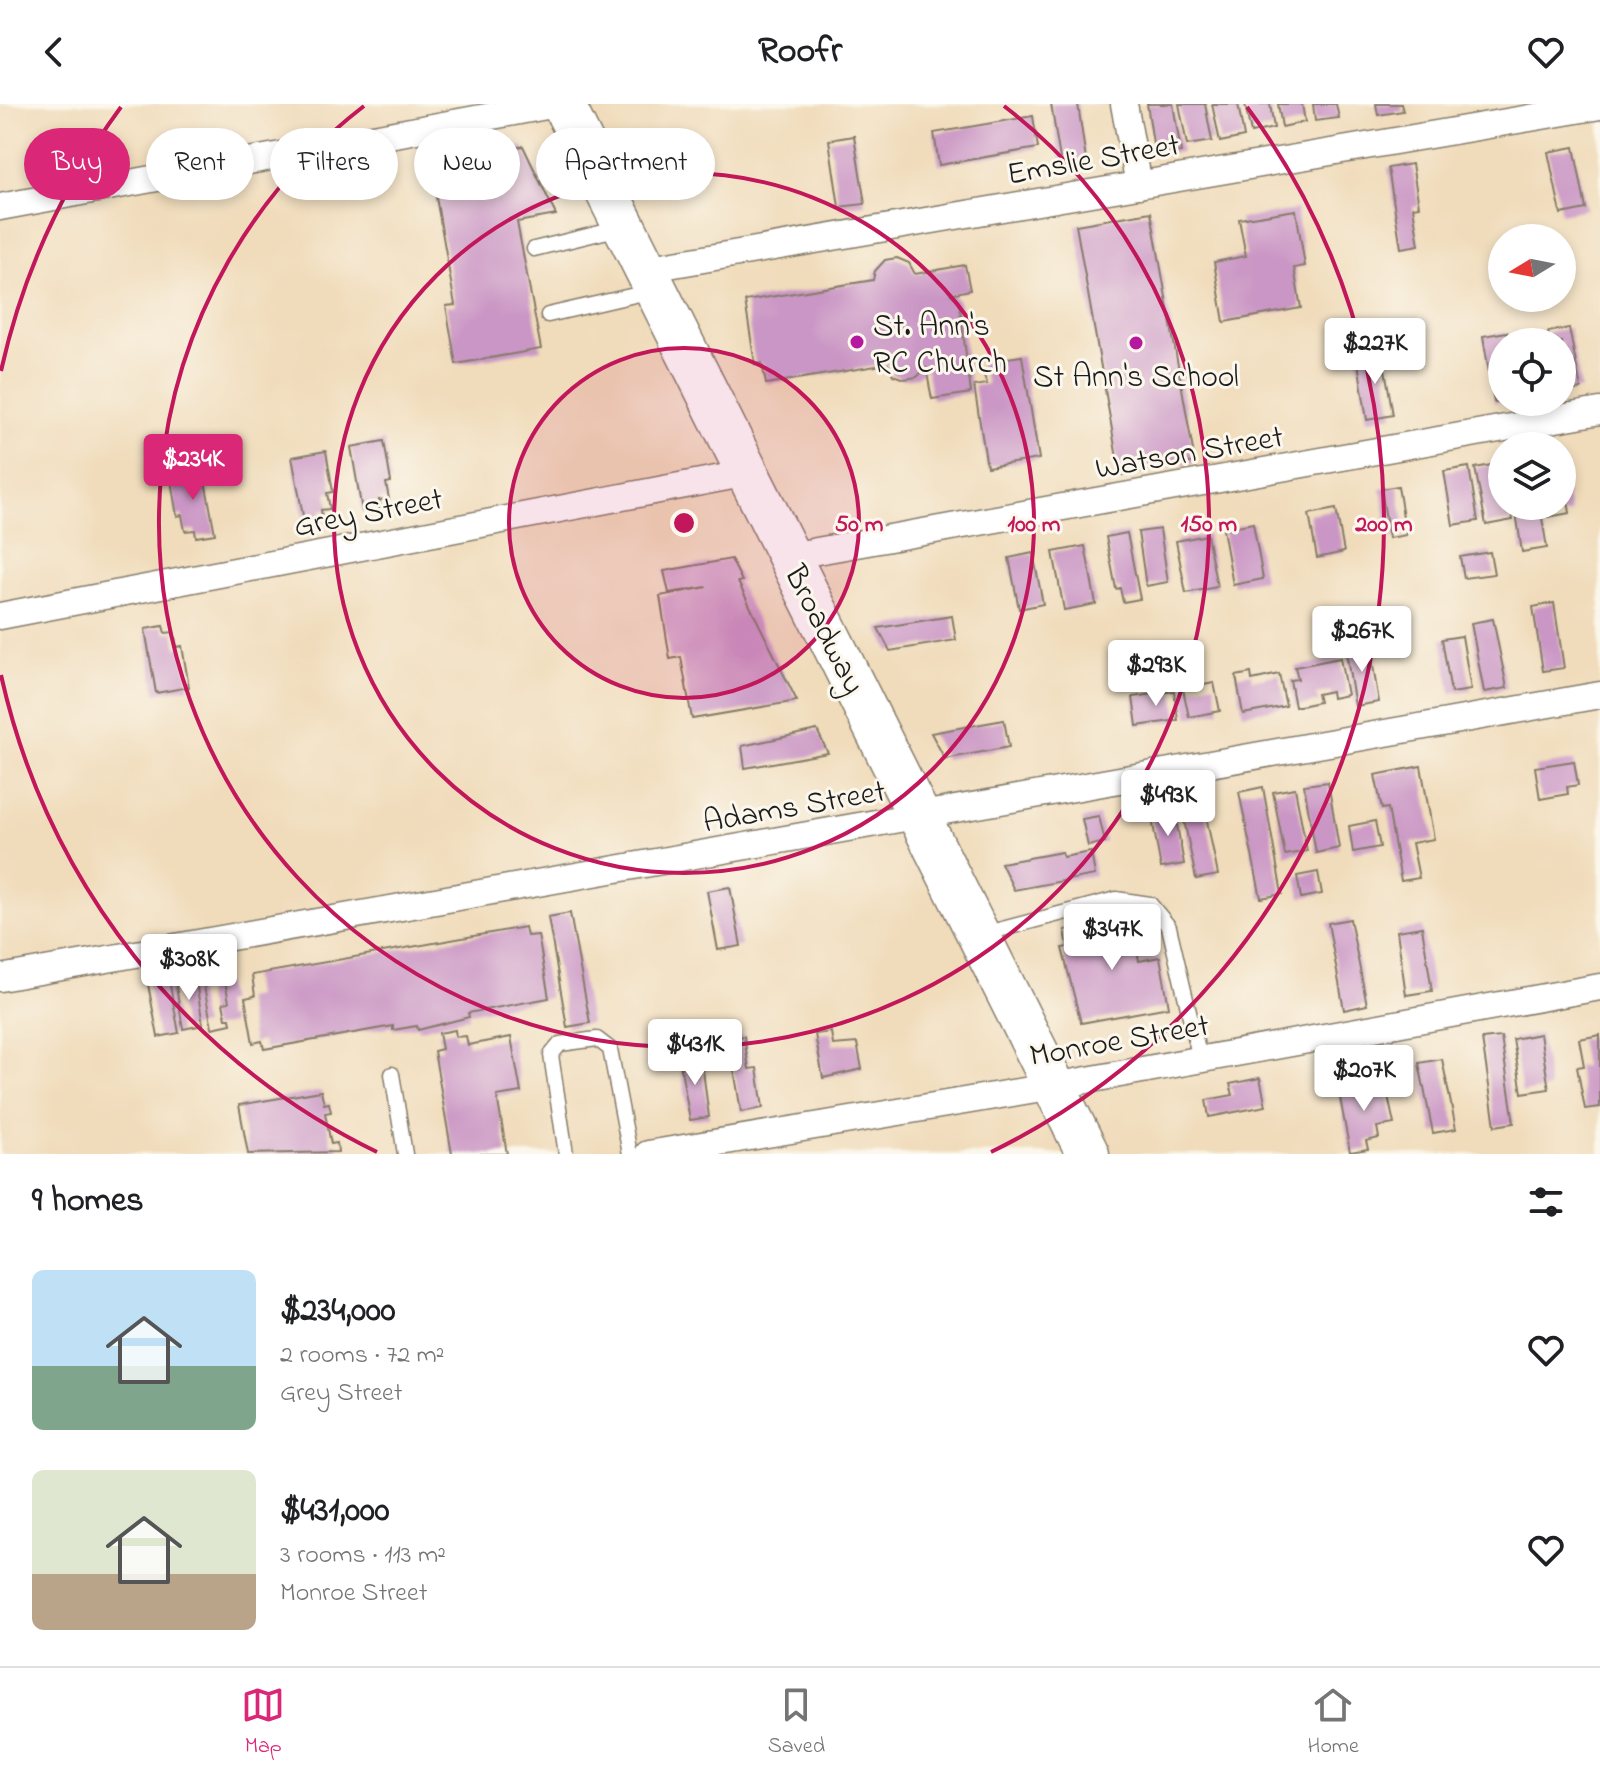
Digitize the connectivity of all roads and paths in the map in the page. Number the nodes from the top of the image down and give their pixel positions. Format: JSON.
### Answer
{"nodes":[{"id":1,"x":557,"y":104,"type":"edge"},
{"id":2,"x":563,"y":104,"type":"edge"},
{"id":3,"x":1124,"y":104,"type":"edge"},
{"id":4,"x":1600,"y":106,"type":"edge"},
{"id":5,"x":1139,"y":185,"type":"junction"},
{"id":6,"x":0,"y":207,"type":"edge"},
{"id":7,"x":625,"y":227,"type":"junction"},
{"id":8,"x":534,"y":249,"type":"dead end"},
{"id":9,"x":651,"y":279,"type":"junction"},
{"id":10,"x":548,"y":315,"type":"dead end"},
{"id":11,"x":1600,"y":411,"type":"edge"},
{"id":12,"x":748,"y":473,"type":"junction"},
{"id":13,"x":789,"y":556,"type":"junction"},
{"id":14,"x":0,"y":616,"type":"edge"},
{"id":15,"x":1600,"y":695,"type":"edge"},
{"id":16,"x":920,"y":817,"type":"junction"},
{"id":17,"x":979,"y":935,"type":"junction"},
{"id":18,"x":0,"y":978,"type":"edge"},
{"id":19,"x":1600,"y":987,"type":"edge"},
{"id":20,"x":1200,"y":1059,"type":"junction"},
{"id":21,"x":392,"y":1074,"type":"dead end"},
{"id":22,"x":1054,"y":1086,"type":"junction"},
{"id":23,"x":405,"y":1154,"type":"edge"},
{"id":24,"x":566,"y":1154,"type":"edge"},
{"id":25,"x":630,"y":1154,"type":"edge"},
{"id":26,"x":648,"y":1154,"type":"edge"},
{"id":27,"x":1088,"y":1154,"type":"edge"}],
"edges":[{"from":1,"to":6,"type":"street"},
{"from":2,"to":7,"type":"main road","name":"Broadway"},
{"from":3,"to":5,"type":"street"},
{"from":4,"to":5,"type":"street","name":"Emslie Street"},
{"from":5,"to":9,"type":"street","name":"Emslie Street"},
{"from":7,"to":8,"type":"lane"},
{"from":7,"to":9,"type":"main road","name":"Broadway"},
{"from":9,"to":10,"type":"lane"},
{"from":9,"to":12,"type":"main road","name":"Broadway"},
{"from":11,"to":13,"type":"street","name":"Watson Street"},
{"from":12,"to":13,"type":"main road","name":"Broadway"},
{"from":12,"to":14,"type":"street","name":"Grey Street"},
{"from":13,"to":16,"type":"main road","name":"Broadway"},
{"from":15,"to":16,"type":"street","name":"Adams Street"},
{"from":16,"to":17,"type":"main road","name":"Broadway"},
{"from":16,"to":18,"type":"street","name":"Adams Street"},
{"from":17,"to":20,"type":"lane"},
{"from":17,"to":22,"type":"main road","name":"Broadway"},
{"from":19,"to":20,"type":"street","name":"Monroe Street"},
{"from":20,"to":22,"type":"street","name":"Monroe Street"},
{"from":21,"to":23,"type":"lane"},
{"from":22,"to":26,"type":"street","name":"Monroe Street"},
{"from":22,"to":27,"type":"main road","name":"Broadway"},
{"from":24,"to":25,"type":"lane"}]}
